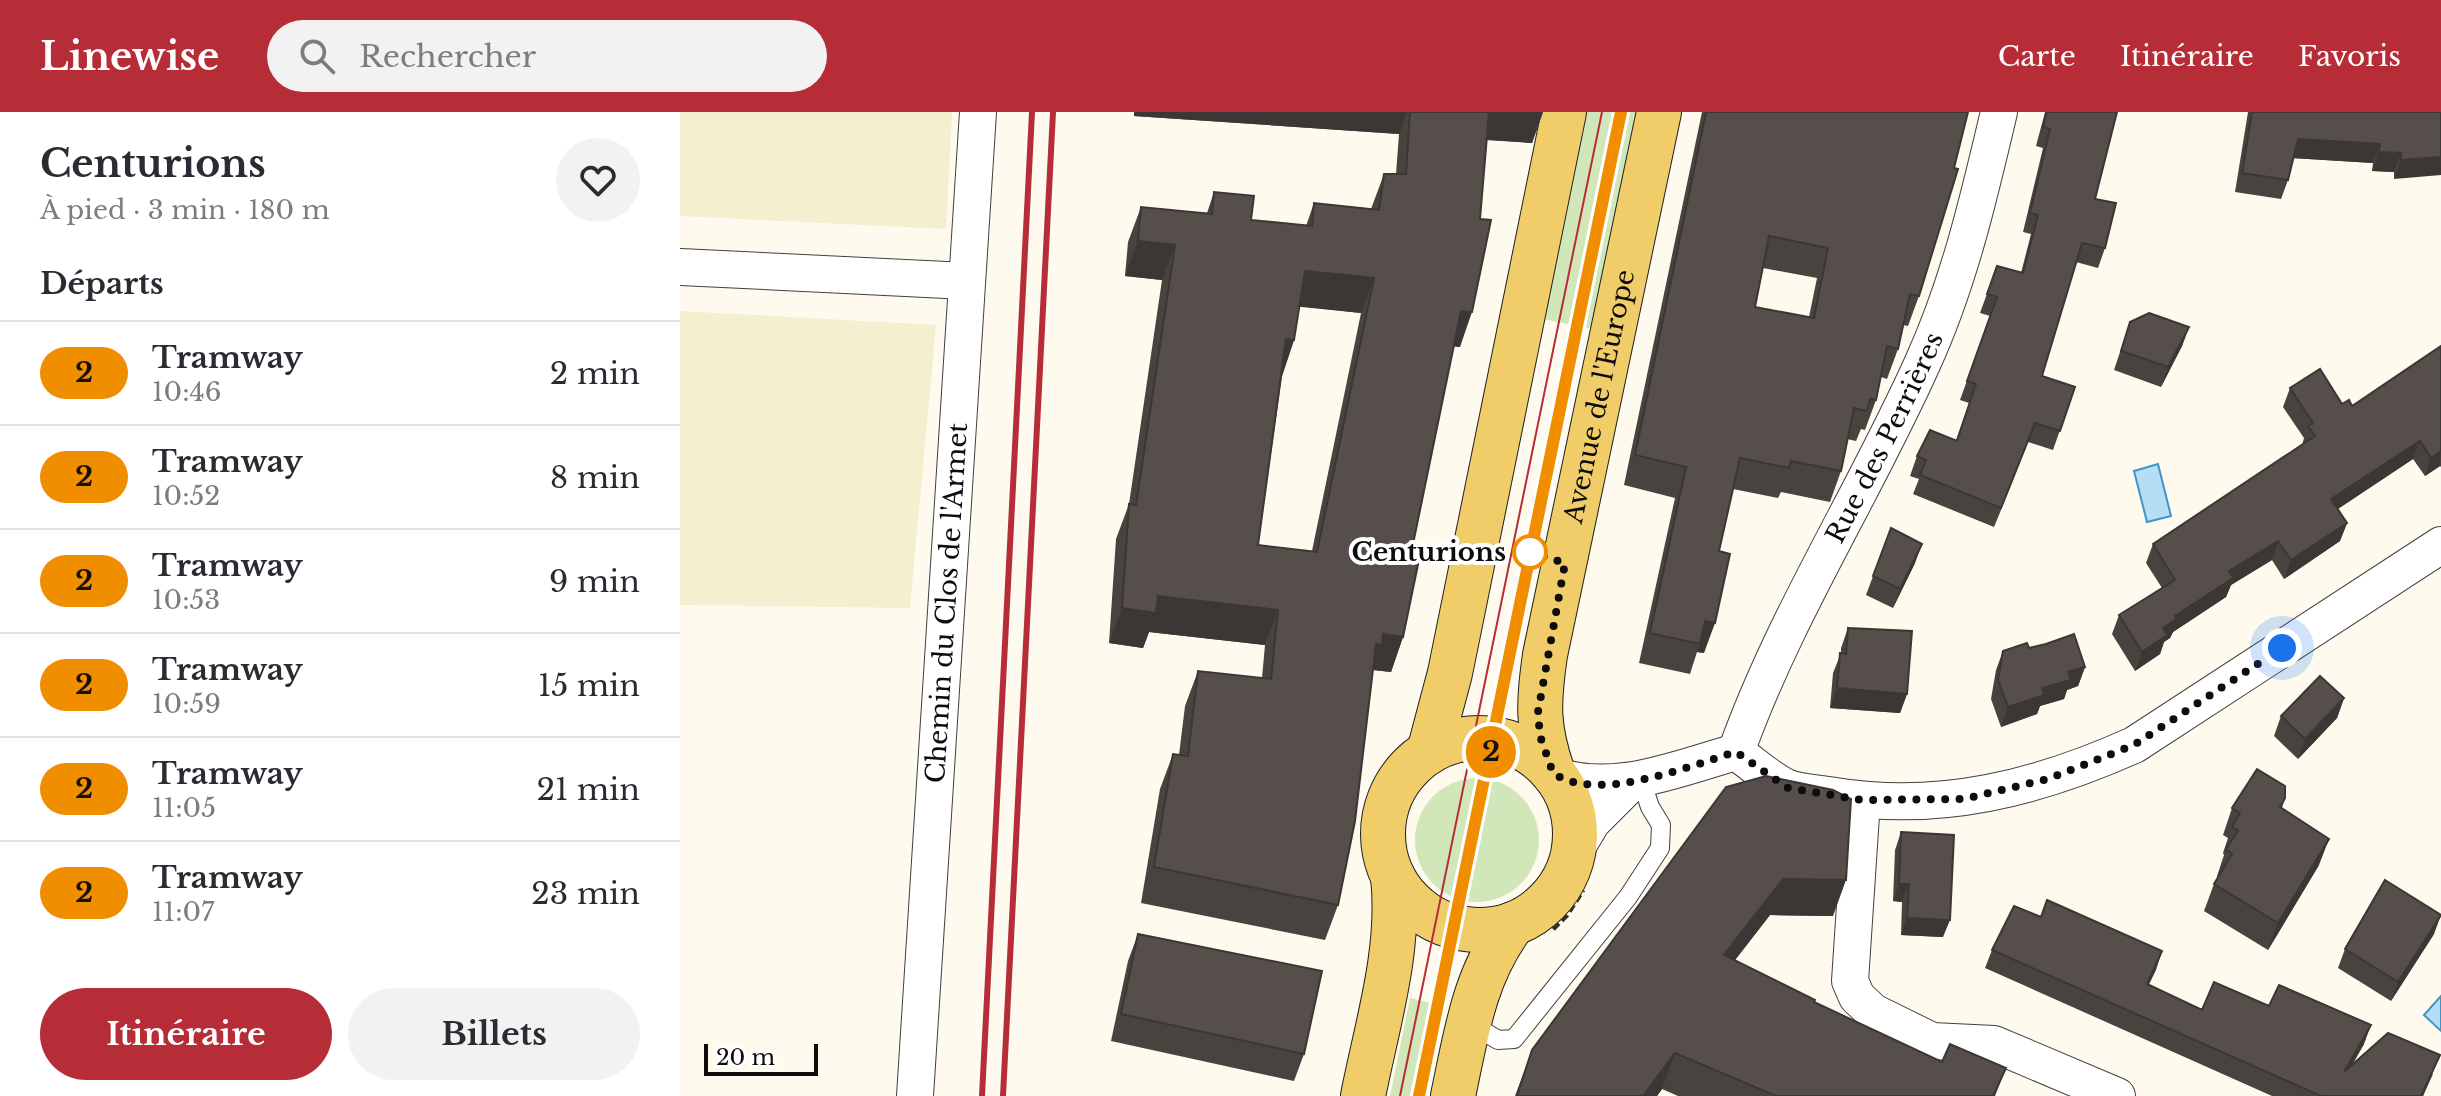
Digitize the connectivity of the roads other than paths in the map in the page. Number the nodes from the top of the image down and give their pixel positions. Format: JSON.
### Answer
{"nodes":[{"id":1,"x":978,"y":112,"type":"edge"},
{"id":2,"x":1564,"y":112,"type":"edge"},
{"id":3,"x":1659,"y":112,"type":"edge"},
{"id":4,"x":1999,"y":112,"type":"edge"},
{"id":5,"x":680,"y":267,"type":"edge"},
{"id":6,"x":967,"y":281,"type":"junction"},
{"id":7,"x":2441,"y":545,"type":"edge"},
{"id":8,"x":1429,"y":752,"type":"junction"},
{"id":9,"x":1736,"y":752,"type":"junction"},
{"id":10,"x":1554,"y":774,"type":"junction"},
{"id":11,"x":1636,"y":781,"type":"junction"},
{"id":12,"x":1862,"y":800,"type":"junction"},
{"id":13,"x":1573,"y":854,"type":"junction"},
{"id":14,"x":1393,"y":877,"type":"junction"},
{"id":15,"x":1513,"y":924,"type":"junction"},
{"id":16,"x":1468,"y":1022,"type":"junction"},
{"id":17,"x":915,"y":1096,"type":"edge"},
{"id":18,"x":1363,"y":1096,"type":"edge"},
{"id":19,"x":1453,"y":1096,"type":"edge"},
{"id":20,"x":2117,"y":1096,"type":"edge"}],
"edges":[{"from":1,"to":6,"type":"street","name":"Chemin du Clos de l'Armet"},
{"from":2,"to":8,"type":"main road"},
{"from":3,"to":10,"type":"main road","name":"Avenue de l'Europe"},
{"from":4,"to":9,"type":"street","name":"Rue des Perrières"},
{"from":5,"to":6,"type":"street"},
{"from":6,"to":17,"type":"street","name":"Chemin du Clos de l'Armet"},
{"from":7,"to":12,"type":"street"},
{"from":8,"to":10,"type":"main road"},
{"from":8,"to":14,"type":"main road"},
{"from":9,"to":11,"type":"street"},
{"from":9,"to":12,"type":"street"},
{"from":10,"to":11,"type":"street"},
{"from":10,"to":13,"type":"main road"},
{"from":11,"to":13,"type":"street"},
{"from":11,"to":16,"type":"lane"},
{"from":12,"to":20,"type":"street"},
{"from":13,"to":15,"type":"main road"},
{"from":14,"to":15,"type":"main road"},
{"from":14,"to":18,"type":"main road"},
{"from":15,"to":16,"type":"main road"},
{"from":16,"to":19,"type":"main road"}]}
